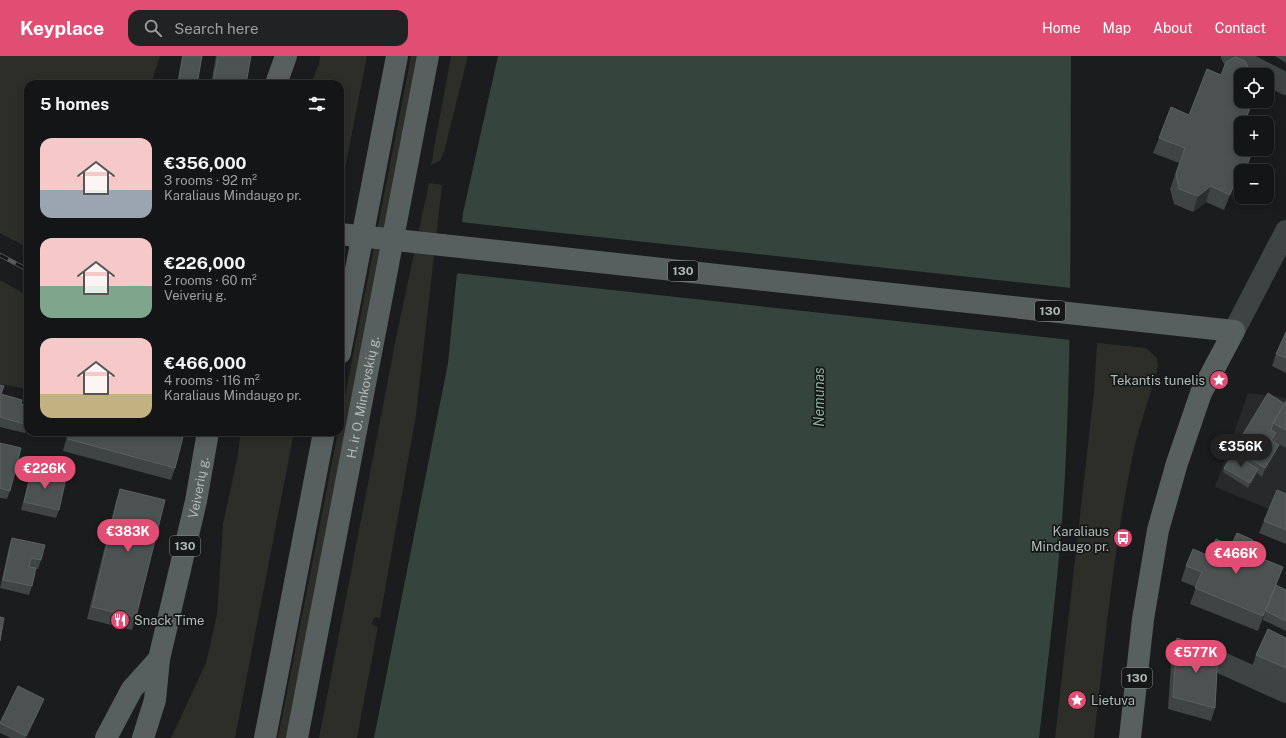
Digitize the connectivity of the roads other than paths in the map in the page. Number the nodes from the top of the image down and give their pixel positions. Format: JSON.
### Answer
{"nodes":[{"id":1,"x":286,"y":56,"type":"edge"},
{"id":2,"x":397,"y":56,"type":"edge"},
{"id":3,"x":428,"y":56,"type":"edge"},
{"id":4,"x":1232,"y":56,"type":"edge"},
{"id":5,"x":277,"y":80,"type":"edge"},
{"id":6,"x":1286,"y":84,"type":"edge"},
{"id":7,"x":1286,"y":231,"type":"edge"},
{"id":8,"x":344,"y":234,"type":"edge"},
{"id":9,"x":1234,"y":331,"type":"junction"},
{"id":10,"x":344,"y":332,"type":"edge"},
{"id":11,"x":207,"y":436,"type":"edge"},
{"id":12,"x":323,"y":436,"type":"edge"},
{"id":13,"x":159,"y":659,"type":"junction"},
{"id":14,"x":1222,"y":663,"type":"dead end"},
{"id":15,"x":1286,"y":692,"type":"edge"},
{"id":16,"x":106,"y":738,"type":"edge"},
{"id":17,"x":143,"y":738,"type":"edge"},
{"id":18,"x":265,"y":738,"type":"edge"},
{"id":19,"x":297,"y":738,"type":"edge"},
{"id":20,"x":1130,"y":738,"type":"edge"}],
"edges":[{"from":1,"to":5,"type":"main road"},
{"from":2,"to":10,"type":"main road"},
{"from":3,"to":19,"type":"main road","name":"H. ir O. Minkovskių g."},
{"from":4,"to":6,"type":"street"},
{"from":7,"to":9,"type":"street"},
{"from":8,"to":9,"type":"main road","number":"130","bridge":true},
{"from":9,"to":20,"type":"main road","number":"130"},
{"from":11,"to":13,"type":"main road","name":"Veiverių g.","number":"130"},
{"from":12,"to":18,"type":"main road"},
{"from":13,"to":16,"type":"main road","name":"Veiverių g.","number":"130"},
{"from":13,"to":17,"type":"main road","name":"Veiverių g.","number":"130"},
{"from":14,"to":15,"type":"street"}]}
